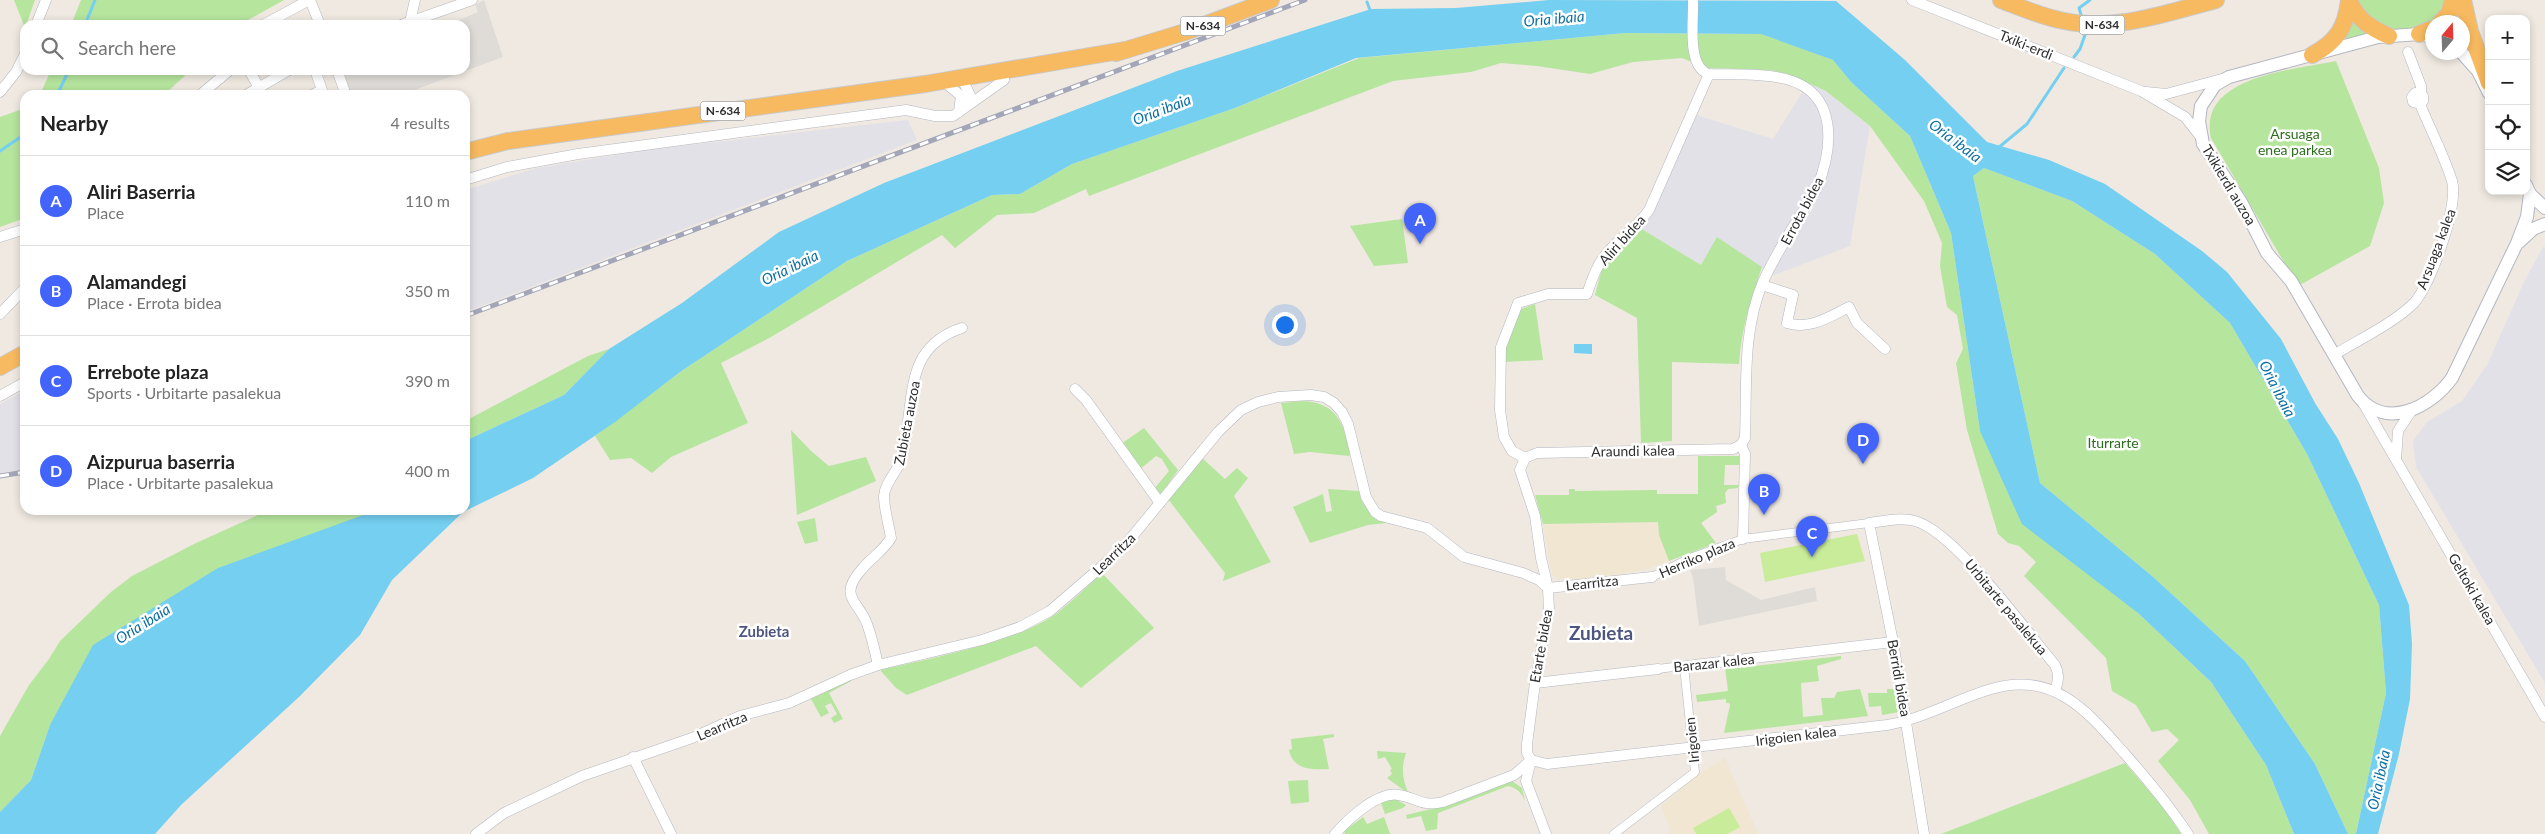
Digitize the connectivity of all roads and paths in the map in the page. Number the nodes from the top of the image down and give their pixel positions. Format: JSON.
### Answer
{"nodes":[{"id":1,"x":46,"y":0,"type":"edge"},
{"id":2,"x":309,"y":0,"type":"edge"},
{"id":3,"x":415,"y":0,"type":"edge"},
{"id":4,"x":472,"y":0,"type":"edge"},
{"id":5,"x":1271,"y":0,"type":"edge"},
{"id":6,"x":1693,"y":0,"type":"edge"},
{"id":7,"x":1912,"y":0,"type":"edge"},
{"id":8,"x":2001,"y":0,"type":"edge"},
{"id":9,"x":2349,"y":0,"type":"edge"},
{"id":10,"x":2453,"y":0,"type":"edge"},
{"id":11,"x":2463,"y":0,"type":"edge"},
{"id":12,"x":2209,"y":1,"type":"edge"},
{"id":13,"x":2447,"y":15,"type":"edge"},
{"id":14,"x":38,"y":20,"type":"edge"},
{"id":15,"x":272,"y":20,"type":"edge"},
{"id":16,"x":318,"y":20,"type":"edge"},
{"id":17,"x":407,"y":20,"type":"edge"},
{"id":18,"x":415,"y":20,"type":"edge"},
{"id":19,"x":2425,"y":34,"type":"edge"},
{"id":20,"x":2389,"y":36,"type":"junction"},
{"id":21,"x":2408,"y":52,"type":"dead end"},
{"id":22,"x":2312,"y":55,"type":"junction"},
{"id":23,"x":2468,"y":60,"type":"edge"},
{"id":24,"x":20,"y":64,"type":"edge"},
{"id":25,"x":2485,"y":72,"type":"edge"},
{"id":26,"x":1709,"y":74,"type":"junction"},
{"id":27,"x":223,"y":75,"type":"edge"},
{"id":28,"x":252,"y":75,"type":"edge"},
{"id":29,"x":279,"y":75,"type":"edge"},
{"id":30,"x":317,"y":75,"type":"edge"},
{"id":31,"x":339,"y":75,"type":"edge"},
{"id":32,"x":1004,"y":75,"type":"junction"},
{"id":33,"x":2229,"y":77,"type":"junction"},
{"id":34,"x":948,"y":82,"type":"junction"},
{"id":35,"x":2485,"y":85,"type":"edge"},
{"id":36,"x":258,"y":86,"type":"junction"},
{"id":37,"x":206,"y":90,"type":"edge"},
{"id":38,"x":253,"y":90,"type":"edge"},
{"id":39,"x":322,"y":90,"type":"edge"},
{"id":40,"x":344,"y":90,"type":"edge"},
{"id":41,"x":963,"y":91,"type":"junction"},
{"id":42,"x":2140,"y":91,"type":"junction"},
{"id":43,"x":0,"y":92,"type":"edge"},
{"id":44,"x":962,"y":111,"type":"junction"},
{"id":45,"x":589,"y":130,"type":"junction"},
{"id":46,"x":2201,"y":137,"type":"junction"},
{"id":47,"x":470,"y":151,"type":"edge"},
{"id":48,"x":470,"y":158,"type":"edge"},
{"id":49,"x":470,"y":178,"type":"edge"},
{"id":50,"x":2530,"y":192,"type":"edge"},
{"id":51,"x":2528,"y":195,"type":"edge"},
{"id":52,"x":2545,"y":208,"type":"edge"},
{"id":53,"x":2545,"y":224,"type":"edge"},
{"id":54,"x":20,"y":231,"type":"edge"},
{"id":55,"x":0,"y":237,"type":"edge"},
{"id":56,"x":2517,"y":243,"type":"junction"},
{"id":57,"x":1762,"y":285,"type":"junction"},
{"id":58,"x":20,"y":293,"type":"edge"},
{"id":59,"x":0,"y":314,"type":"edge"},
{"id":60,"x":962,"y":328,"type":"dead end"},
{"id":61,"x":1885,"y":349,"type":"dead end"},
{"id":62,"x":2334,"y":355,"type":"junction"},
{"id":63,"x":20,"y":356,"type":"edge"},
{"id":64,"x":0,"y":367,"type":"edge"},
{"id":65,"x":20,"y":385,"type":"edge"},
{"id":66,"x":1075,"y":389,"type":"dead end"},
{"id":67,"x":0,"y":396,"type":"edge"},
{"id":68,"x":2358,"y":396,"type":"junction"},
{"id":69,"x":2412,"y":410,"type":"junction"},
{"id":70,"x":1741,"y":445,"type":"junction"},
{"id":71,"x":1525,"y":458,"type":"junction"},
{"id":72,"x":2397,"y":462,"type":"junction"},
{"id":73,"x":1160,"y":503,"type":"junction"},
{"id":74,"x":1869,"y":523,"type":"junction"},
{"id":75,"x":1743,"y":539,"type":"junction"},
{"id":76,"x":1652,"y":577,"type":"joint"},
{"id":77,"x":1548,"y":588,"type":"junction"},
{"id":78,"x":1893,"y":642,"type":"junction"},
{"id":79,"x":878,"y":665,"type":"junction"},
{"id":80,"x":1689,"y":665,"type":"junction"},
{"id":81,"x":1658,"y":669,"type":"joint"},
{"id":82,"x":1534,"y":683,"type":"junction"},
{"id":83,"x":2055,"y":691,"type":"junction"},
{"id":84,"x":2545,"y":716,"type":"edge"},
{"id":85,"x":1907,"y":721,"type":"junction"},
{"id":86,"x":1692,"y":748,"type":"junction"},
{"id":87,"x":633,"y":757,"type":"junction"},
{"id":88,"x":1531,"y":760,"type":"junction"},
{"id":89,"x":476,"y":834,"type":"edge"},
{"id":90,"x":671,"y":834,"type":"edge"},
{"id":91,"x":1336,"y":834,"type":"edge"},
{"id":92,"x":1546,"y":834,"type":"edge"},
{"id":93,"x":1614,"y":834,"type":"edge"},
{"id":94,"x":1924,"y":834,"type":"edge"},
{"id":95,"x":2188,"y":834,"type":"edge"}],
"edges":[{"from":1,"to":14,"type":"street"},
{"from":2,"to":15,"type":"street"},
{"from":2,"to":16,"type":"street"},
{"from":3,"to":17,"type":"street"},
{"from":4,"to":18,"type":"street"},
{"from":5,"to":32,"type":"highway","number":"N-634"},
{"from":6,"to":26,"type":"street"},
{"from":7,"to":42,"type":"street","name":"Txiki-erdi"},
{"from":8,"to":12,"type":"highway","number":"N-634"},
{"from":9,"to":20,"type":"highway"},
{"from":9,"to":22,"type":"highway"},
{"from":10,"to":13,"type":"highway"},
{"from":11,"to":25,"type":"highway"},
{"from":19,"to":20,"type":"street","name":"Txikierdi auzoa"},
{"from":20,"to":22,"type":"street","name":"Txikierdi auzoa"},
{"from":21,"to":62,"type":"street","name":"Arsuaga kalea"},
{"from":22,"to":33,"type":"street","name":"Txikierdi auzoa"},
{"from":23,"to":35,"type":"street"},
{"from":24,"to":43,"type":"street"},
{"from":26,"to":57,"type":"street","name":"Errota bidea"},
{"from":26,"to":71,"type":"street","name":"Aliri bidea"},
{"from":27,"to":37,"type":"street"},
{"from":28,"to":36,"type":"street"},
{"from":29,"to":36,"type":"street"},
{"from":30,"to":39,"type":"street"},
{"from":31,"to":40,"type":"street"},
{"from":32,"to":34,"type":"highway","number":"N-634"},
{"from":32,"to":41,"type":"highway","number":"N-634"},
{"from":32,"to":44,"type":"street"},
{"from":33,"to":42,"type":"street"},
{"from":33,"to":46,"type":"street","name":"Txikierdi auzoa"},
{"from":34,"to":41,"type":"highway","number":"N-634"},
{"from":34,"to":45,"type":"highway","number":"N-634"},
{"from":36,"to":38,"type":"street"},
{"from":41,"to":44,"type":"street"},
{"from":42,"to":46,"type":"street"},
{"from":44,"to":49,"type":"street"},
{"from":45,"to":47,"type":"highway","number":"N-634"},
{"from":45,"to":48,"type":"highway","number":"N-634"},
{"from":46,"to":62,"type":"street","name":"Txikierdi auzoa"},
{"from":50,"to":52,"type":"street"},
{"from":51,"to":56,"type":"street","name":"Txikierdi auzoa"},
{"from":53,"to":56,"type":"street"},
{"from":54,"to":55,"type":"street"},
{"from":56,"to":69,"type":"street","name":"Txikierdi auzoa"},
{"from":57,"to":61,"type":"street"},
{"from":57,"to":70,"type":"street","name":"Errota bidea"},
{"from":58,"to":59,"type":"street"},
{"from":60,"to":79,"type":"street","name":"Zubieta auzoa"},
{"from":62,"to":68,"type":"street","name":"Txikierdi auzoa"},
{"from":63,"to":64,"type":"highway"},
{"from":65,"to":67,"type":"street"},
{"from":66,"to":73,"type":"street"},
{"from":68,"to":69,"type":"street","name":"Txikierdi auzoa"},
{"from":68,"to":72,"type":"street","name":"Txikierdi auzoa"},
{"from":69,"to":72,"type":"street","name":"Txikierdi auzoa"},
{"from":70,"to":71,"type":"street","name":"Araundi kalea"},
{"from":70,"to":75,"type":"street","name":"Errota bidea"},
{"from":71,"to":77,"type":"street","name":"Etarte bidea"},
{"from":72,"to":84,"type":"street","name":"Geltoki kalea"},
{"from":73,"to":77,"type":"street","name":"Learritza"},
{"from":73,"to":79,"type":"street","name":"Learritza"},
{"from":74,"to":75,"type":"street","name":"Urbitarte pasalekua"},
{"from":74,"to":78,"type":"street","name":"Berridi bidea"},
{"from":74,"to":83,"type":"street","name":"Urbitarte pasalekua"},
{"from":75,"to":76,"type":"street","name":"Herriko plaza"},
{"from":76,"to":77,"type":"street","name":"Learritza"},
{"from":77,"to":82,"type":"street","name":"Etarte bidea"},
{"from":78,"to":80,"type":"street","name":"Barazar kalea"},
{"from":78,"to":85,"type":"street","name":"Berridi bidea"},
{"from":79,"to":87,"type":"street","name":"Learritza"},
{"from":80,"to":81,"type":"street","name":"Barazar kalea"},
{"from":80,"to":86,"type":"street","name":"Irigoien"},
{"from":81,"to":82,"type":"street","name":"Barazar kalea"},
{"from":82,"to":88,"type":"street","name":"Etarte bidea"},
{"from":83,"to":85,"type":"street","name":"Irigoien kalea"},
{"from":83,"to":95,"type":"street"},
{"from":85,"to":86,"type":"street","name":"Irigoien kalea"},
{"from":85,"to":94,"type":"street","name":"Berridi bidea"},
{"from":86,"to":88,"type":"street","name":"Irigoien kalea"},
{"from":86,"to":93,"type":"street","name":"Irigoien"},
{"from":87,"to":89,"type":"street","name":"Learritza"},
{"from":87,"to":90,"type":"street"},
{"from":88,"to":91,"type":"street"},
{"from":88,"to":92,"type":"street","name":"Etarte bidea"}]}
